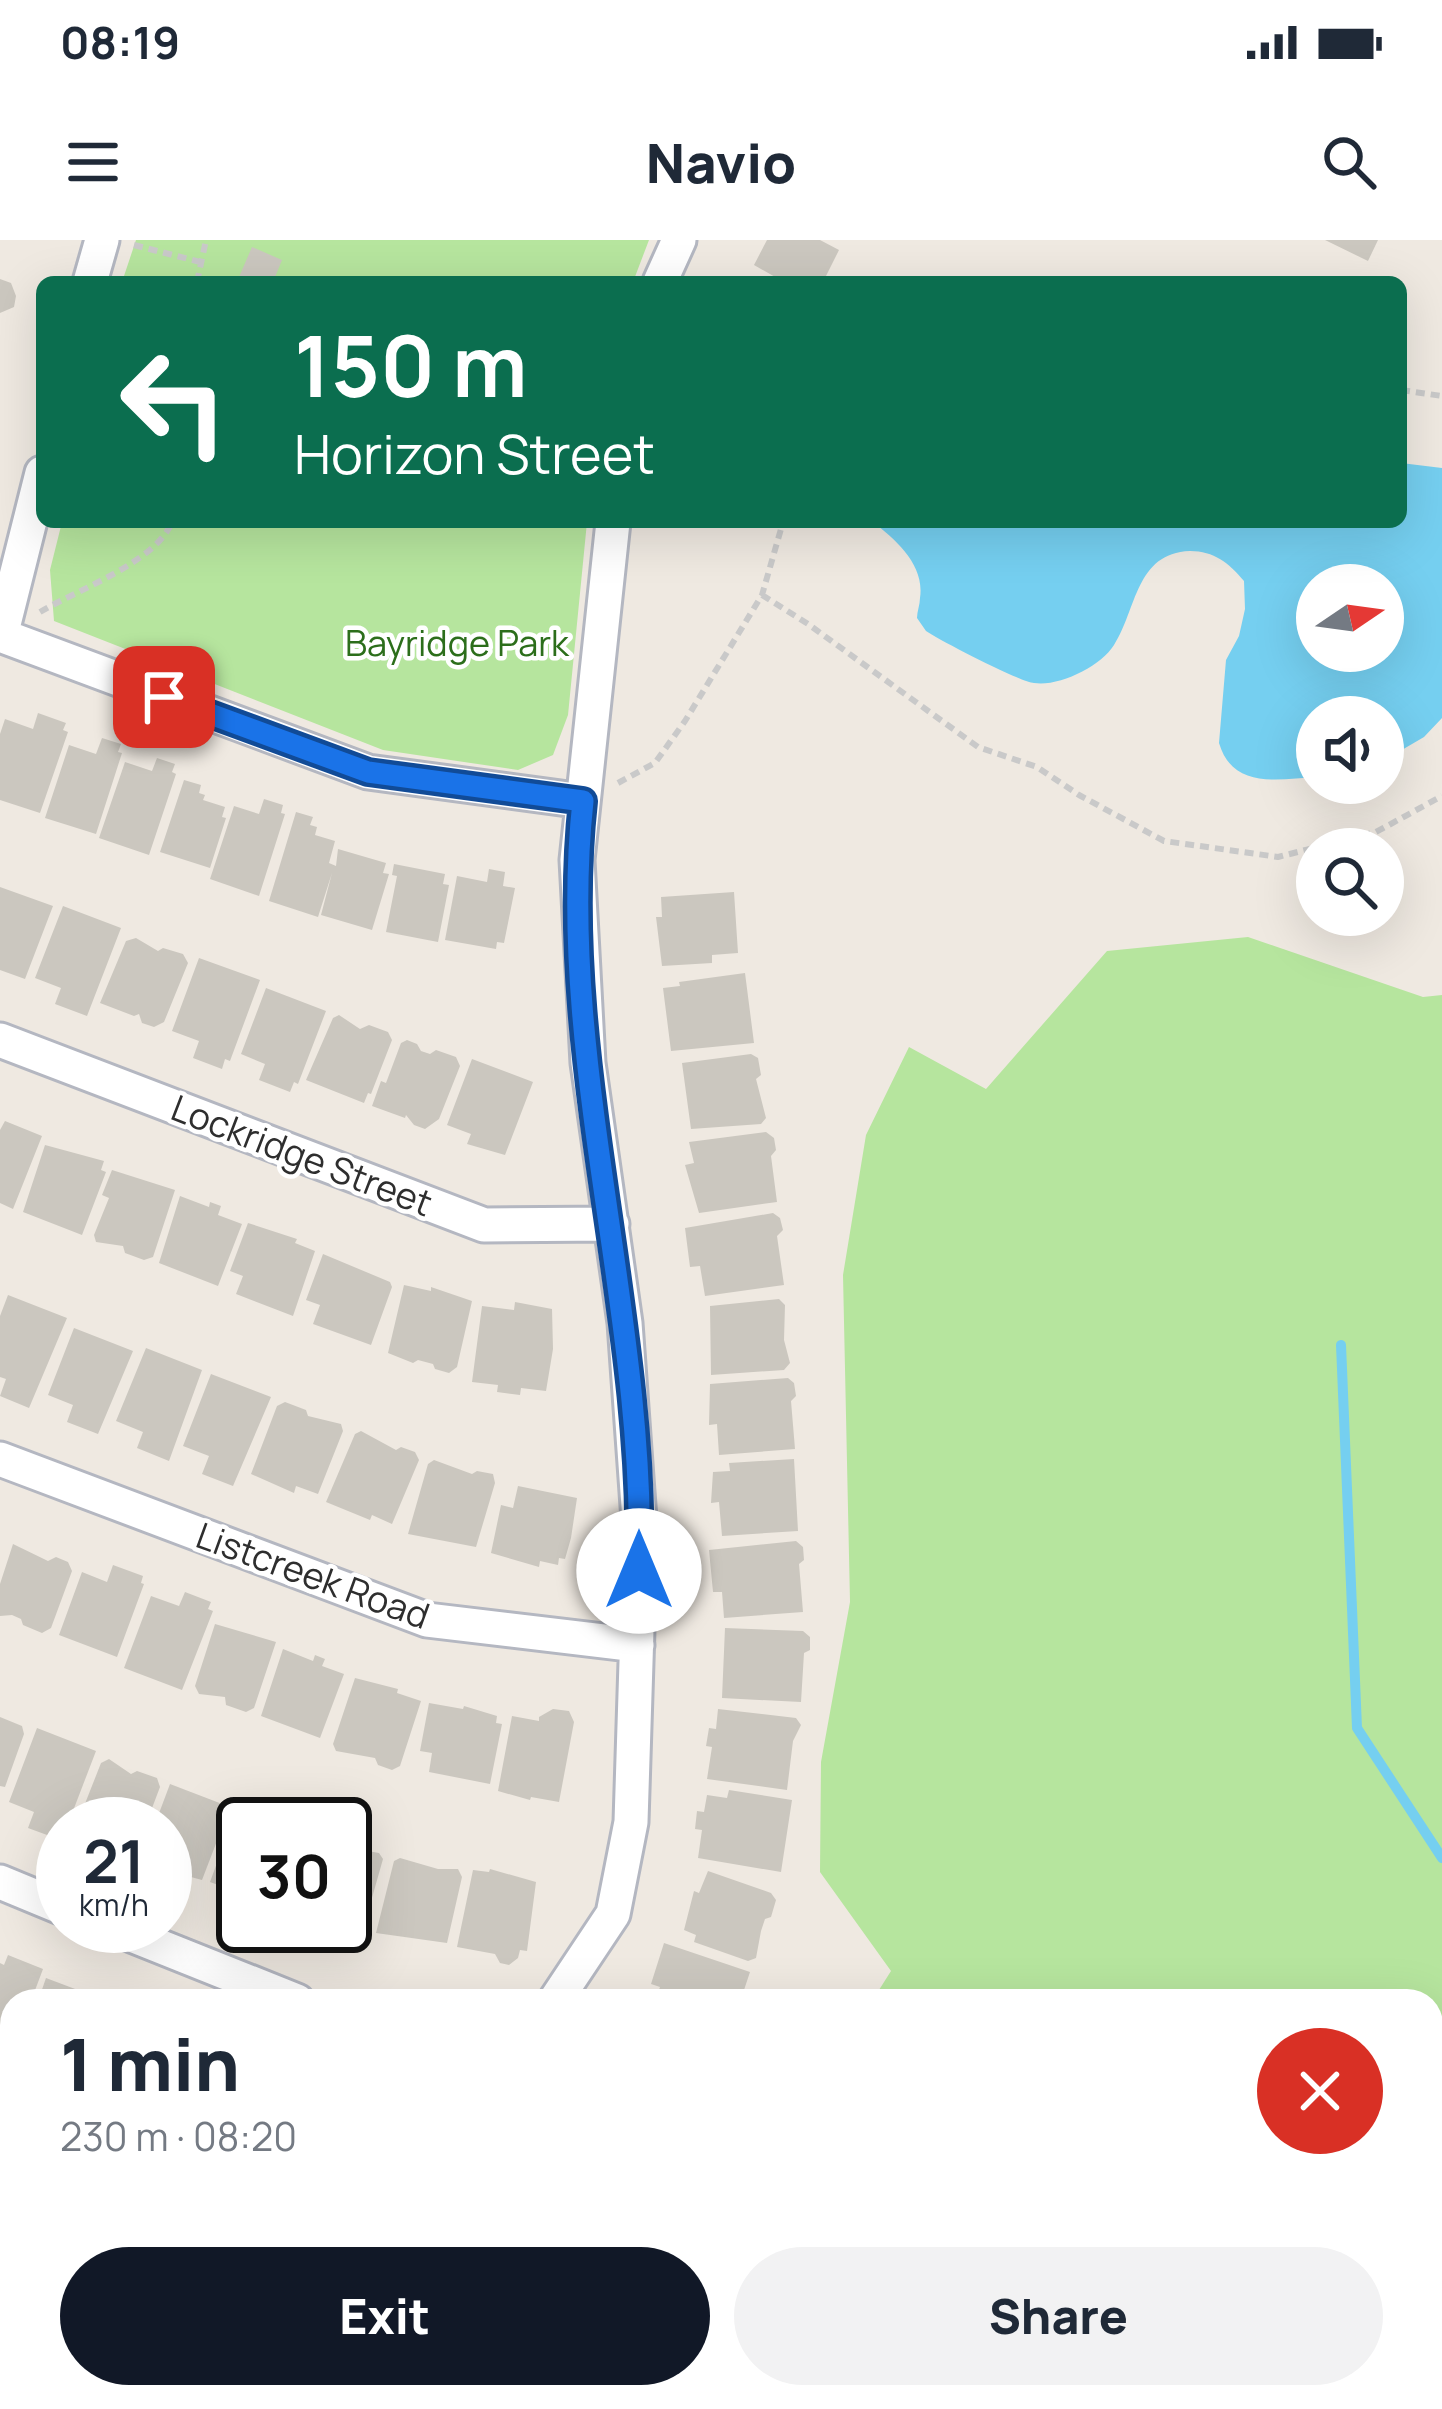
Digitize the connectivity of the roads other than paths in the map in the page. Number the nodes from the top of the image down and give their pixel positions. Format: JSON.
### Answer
{"nodes":[{"id":1,"x":679,"y":240,"type":"edge"},
{"id":2,"x":664,"y":276,"type":"edge"},
{"id":3,"x":36,"y":497,"type":"edge"},
{"id":4,"x":612,"y":528,"type":"edge"},
{"id":5,"x":1,"y":635,"type":"edge"},
{"id":6,"x":583,"y":801,"type":"junction"},
{"id":7,"x":0,"y":1040,"type":"edge"},
{"id":8,"x":612,"y":1224,"type":"junction"},
{"id":9,"x":0,"y":1459,"type":"edge"},
{"id":10,"x":637,"y":1645,"type":"junction"},
{"id":11,"x":0,"y":1882,"type":"edge"},
{"id":12,"x":36,"y":1896,"type":"edge"},
{"id":13,"x":177,"y":1953,"type":"edge"},
{"id":14,"x":267,"y":1989,"type":"edge"},
{"id":15,"x":563,"y":1989,"type":"edge"}],
"edges":[{"from":1,"to":2,"type":"street"},
{"from":3,"to":5,"type":"street"},
{"from":4,"to":6,"type":"street"},
{"from":5,"to":6,"type":"street"},
{"from":6,"to":8,"type":"street"},
{"from":7,"to":8,"type":"street","name":"Lockridge Street"},
{"from":8,"to":10,"type":"street"},
{"from":9,"to":10,"type":"street","name":"Listcreek Road"},
{"from":10,"to":15,"type":"street"},
{"from":11,"to":12,"type":"street"},
{"from":13,"to":14,"type":"street"}]}
